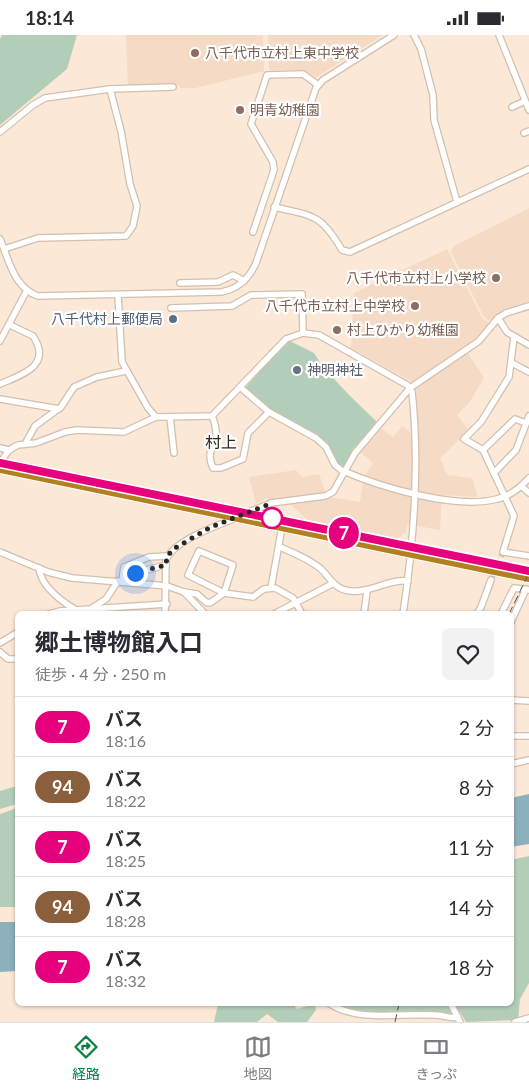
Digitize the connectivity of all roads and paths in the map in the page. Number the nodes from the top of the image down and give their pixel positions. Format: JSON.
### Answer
{"nodes":[{"id":1,"x":394,"y":35,"type":"edge"},
{"id":2,"x":414,"y":35,"type":"edge"},
{"id":3,"x":499,"y":35,"type":"edge"},
{"id":4,"x":318,"y":85,"type":"junction"},
{"id":5,"x":174,"y":87,"type":"dead end"},
{"id":6,"x":110,"y":89,"type":"junction"},
{"id":7,"x":525,"y":101,"type":"junction"},
{"id":8,"x":512,"y":107,"type":"dead end"},
{"id":9,"x":529,"y":110,"type":"edge"},
{"id":10,"x":0,"y":132,"type":"edge"},
{"id":11,"x":529,"y":169,"type":"edge"},
{"id":12,"x":457,"y":202,"type":"junction"},
{"id":13,"x":274,"y":207,"type":"junction"},
{"id":14,"x":253,"y":232,"type":"dead end"},
{"id":15,"x":0,"y":240,"type":"edge"},
{"id":16,"x":4,"y":249,"type":"junction"},
{"id":17,"x":244,"y":281,"type":"junction"},
{"id":18,"x":180,"y":283,"type":"dead end"},
{"id":19,"x":26,"y":291,"type":"junction"},
{"id":20,"x":118,"y":295,"type":"junction"},
{"id":21,"x":529,"y":306,"type":"edge"},
{"id":22,"x":171,"y":308,"type":"dead end"},
{"id":23,"x":521,"y":308,"type":"junction"},
{"id":24,"x":529,"y":313,"type":"edge"},
{"id":25,"x":498,"y":318,"type":"junction"},
{"id":26,"x":10,"y":325,"type":"junction"},
{"id":27,"x":303,"y":333,"type":"junction"},
{"id":28,"x":514,"y":337,"type":"junction"},
{"id":29,"x":0,"y":341,"type":"edge"},
{"id":30,"x":529,"y":345,"type":"edge"},
{"id":31,"x":512,"y":363,"type":"junction"},
{"id":32,"x":126,"y":371,"type":"junction"},
{"id":33,"x":529,"y":372,"type":"edge"},
{"id":34,"x":0,"y":384,"type":"edge"},
{"id":35,"x":240,"y":387,"type":"junction"},
{"id":36,"x":410,"y":388,"type":"junction"},
{"id":37,"x":0,"y":399,"type":"edge"},
{"id":38,"x":59,"y":409,"type":"junction"},
{"id":39,"x":269,"y":412,"type":"junction"},
{"id":40,"x":212,"y":416,"type":"junction"},
{"id":41,"x":529,"y":416,"type":"edge"},
{"id":42,"x":156,"y":417,"type":"junction"},
{"id":43,"x":170,"y":417,"type":"junction"},
{"id":44,"x":526,"y":423,"type":"junction"},
{"id":45,"x":25,"y":444,"type":"junction"},
{"id":46,"x":0,"y":448,"type":"edge"},
{"id":47,"x":9,"y":450,"type":"junction"},
{"id":48,"x":483,"y":450,"type":"junction"},
{"id":49,"x":174,"y":453,"type":"dead end"},
{"id":50,"x":2,"y":460,"type":"edge"},
{"id":51,"x":0,"y":469,"type":"edge"},
{"id":52,"x":344,"y":472,"type":"junction"},
{"id":53,"x":494,"y":473,"type":"junction"},
{"id":54,"x":529,"y":478,"type":"edge"},
{"id":55,"x":521,"y":486,"type":"junction"},
{"id":56,"x":529,"y":493,"type":"edge"},
{"id":57,"x":414,"y":496,"type":"junction"},
{"id":58,"x":506,"y":496,"type":"junction"},
{"id":59,"x":247,"y":513,"type":"junction"},
{"id":60,"x":237,"y":517,"type":"junction"},
{"id":61,"x":282,"y":527,"type":"junction"},
{"id":62,"x":280,"y":547,"type":"junction"},
{"id":63,"x":410,"y":551,"type":"junction"},
{"id":64,"x":0,"y":552,"type":"edge"},
{"id":65,"x":167,"y":556,"type":"junction"},
{"id":66,"x":529,"y":556,"type":"edge"},
{"id":67,"x":166,"y":565,"type":"junction"},
{"id":68,"x":39,"y":568,"type":"junction"},
{"id":69,"x":529,"y":571,"type":"edge"},
{"id":70,"x":135,"y":573,"type":"dead end"},
{"id":71,"x":529,"y":578,"type":"edge"},
{"id":72,"x":491,"y":579,"type":"tunnel mouth"},
{"id":73,"x":120,"y":581,"type":"junction"},
{"id":74,"x":408,"y":581,"type":"junction"},
{"id":75,"x":332,"y":584,"type":"junction"},
{"id":76,"x":167,"y":586,"type":"junction"},
{"id":77,"x":271,"y":588,"type":"junction"},
{"id":78,"x":528,"y":590,"type":"edge"},
{"id":79,"x":366,"y":591,"type":"junction"},
{"id":80,"x":184,"y":592,"type":"junction"},
{"id":81,"x":224,"y":593,"type":"junction"},
{"id":82,"x":297,"y":603,"type":"junction"},
{"id":83,"x":167,"y":604,"type":"junction"},
{"id":84,"x":76,"y":610,"type":"junction"},
{"id":85,"x":69,"y":611,"type":"edge"},
{"id":86,"x":88,"y":611,"type":"edge"},
{"id":87,"x":117,"y":611,"type":"edge"},
{"id":88,"x":166,"y":611,"type":"edge"},
{"id":89,"x":202,"y":611,"type":"edge"},
{"id":90,"x":278,"y":611,"type":"edge"},
{"id":91,"x":301,"y":611,"type":"edge"},
{"id":92,"x":364,"y":611,"type":"edge"},
{"id":93,"x":404,"y":611,"type":"edge"},
{"id":94,"x":479,"y":611,"type":"edge"},
{"id":95,"x":503,"y":611,"type":"edge"},
{"id":96,"x":514,"y":616,"type":"edge"},
{"id":97,"x":15,"y":634,"type":"edge"},
{"id":98,"x":0,"y":643,"type":"edge"},
{"id":99,"x":0,"y":653,"type":"edge"},
{"id":100,"x":15,"y":659,"type":"edge"},
{"id":101,"x":514,"y":700,"type":"edge"},
{"id":102,"x":529,"y":701,"type":"edge"},
{"id":103,"x":514,"y":736,"type":"edge"},
{"id":104,"x":529,"y":736,"type":"edge"},
{"id":105,"x":529,"y":760,"type":"edge"},
{"id":106,"x":514,"y":763,"type":"edge"},
{"id":107,"x":333,"y":1006,"type":"edge"},
{"id":108,"x":452,"y":1006,"type":"edge"},
{"id":109,"x":347,"y":1015,"type":"junction"},
{"id":110,"x":529,"y":1018,"type":"edge"},
{"id":111,"x":459,"y":1020,"type":"edge"},
{"id":112,"x":344,"y":1022,"type":"edge"},
{"id":113,"x":516,"y":1022,"type":"edge"}],
"edges":[{"from":1,"to":4,"type":"street"},
{"from":2,"to":12,"type":"street"},
{"from":3,"to":7,"type":"street"},
{"from":4,"to":13,"type":"street"},
{"from":4,"to":14,"type":"street"},
{"from":5,"to":6,"type":"street"},
{"from":6,"to":10,"type":"street"},
{"from":6,"to":16,"type":"street"},
{"from":7,"to":8,"type":"street"},
{"from":7,"to":9,"type":"street"},
{"from":11,"to":12,"type":"street"},
{"from":12,"to":13,"type":"street"},
{"from":13,"to":17,"type":"street"},
{"from":15,"to":16,"type":"street"},
{"from":16,"to":19,"type":"street"},
{"from":17,"to":18,"type":"street"},
{"from":17,"to":20,"type":"street"},
{"from":19,"to":20,"type":"street"},
{"from":19,"to":26,"type":"street"},
{"from":20,"to":32,"type":"street"},
{"from":21,"to":23,"type":"street"},
{"from":22,"to":27,"type":"street"},
{"from":23,"to":24,"type":"street"},
{"from":23,"to":25,"type":"street"},
{"from":25,"to":28,"type":"street"},
{"from":25,"to":36,"type":"street"},
{"from":26,"to":29,"type":"street"},
{"from":26,"to":34,"type":"street"},
{"from":27,"to":35,"type":"street"},
{"from":27,"to":36,"type":"street"},
{"from":28,"to":30,"type":"street"},
{"from":28,"to":31,"type":"street"},
{"from":31,"to":33,"type":"street"},
{"from":31,"to":48,"type":"street"},
{"from":32,"to":38,"type":"street"},
{"from":32,"to":42,"type":"street"},
{"from":35,"to":39,"type":"street"},
{"from":35,"to":40,"type":"street"},
{"from":36,"to":52,"type":"street"},
{"from":36,"to":57,"type":"street"},
{"from":37,"to":38,"type":"street"},
{"from":38,"to":45,"type":"street"},
{"from":39,"to":40,"type":"street"},
{"from":39,"to":52,"type":"street"},
{"from":40,"to":43,"type":"street"},
{"from":41,"to":44,"type":"street"},
{"from":42,"to":43,"type":"street"},
{"from":42,"to":45,"type":"street"},
{"from":43,"to":49,"type":"street"},
{"from":44,"to":48,"type":"street"},
{"from":44,"to":53,"type":"street"},
{"from":45,"to":47,"type":"street"},
{"from":46,"to":47,"type":"street"},
{"from":47,"to":50,"type":"street"},
{"from":48,"to":53,"type":"street"},
{"from":50,"to":59,"type":"highway"},
{"from":51,"to":60,"type":"highway"},
{"from":52,"to":57,"type":"street"},
{"from":52,"to":59,"type":"street"},
{"from":53,"to":58,"type":"street"},
{"from":54,"to":55,"type":"street"},
{"from":55,"to":56,"type":"street"},
{"from":55,"to":58,"type":"street"},
{"from":57,"to":58,"type":"street"},
{"from":57,"to":63,"type":"street"},
{"from":58,"to":66,"type":"street"},
{"from":59,"to":60,"type":"street"},
{"from":59,"to":63,"type":"highway"},
{"from":60,"to":61,"type":"highway"},
{"from":60,"to":65,"type":"street"},
{"from":61,"to":62,"type":"street"},
{"from":61,"to":63,"type":"highway"},
{"from":62,"to":75,"type":"street"},
{"from":62,"to":77,"type":"street"},
{"from":63,"to":69,"type":"highway"},
{"from":63,"to":71,"type":"highway"},
{"from":63,"to":74,"type":"street"},
{"from":64,"to":68,"type":"street"},
{"from":65,"to":67,"type":"street"},
{"from":65,"to":73,"type":"street"},
{"from":67,"to":70,"type":"street"},
{"from":67,"to":76,"type":"street"},
{"from":68,"to":73,"type":"street"},
{"from":68,"to":84,"type":"street"},
{"from":72,"to":94,"type":"street"},
{"from":73,"to":76,"type":"street"},
{"from":73,"to":86,"type":"street"},
{"from":74,"to":79,"type":"street"},
{"from":74,"to":93,"type":"street"},
{"from":75,"to":79,"type":"street"},
{"from":75,"to":82,"type":"street"},
{"from":76,"to":80,"type":"street"},
{"from":76,"to":83,"type":"street"},
{"from":77,"to":81,"type":"street"},
{"from":77,"to":82,"type":"street"},
{"from":78,"to":95,"type":"street"},
{"from":78,"to":96,"type":"street"},
{"from":79,"to":92,"type":"street"},
{"from":80,"to":81,"type":"street"},
{"from":80,"to":89,"type":"street"},
{"from":81,"to":81,"type":"street"},
{"from":82,"to":90,"type":"street"},
{"from":82,"to":91,"type":"street"},
{"from":83,"to":87,"type":"street"},
{"from":83,"to":88,"type":"street"},
{"from":84,"to":85,"type":"street"},
{"from":84,"to":86,"type":"street"},
{"from":86,"to":87,"type":"street"},
{"from":97,"to":98,"type":"street"},
{"from":99,"to":100,"type":"street"},
{"from":101,"to":102,"type":"street"},
{"from":103,"to":104,"type":"street"},
{"from":105,"to":106,"type":"street"},
{"from":107,"to":109,"type":"street"},
{"from":108,"to":111,"type":"street"},
{"from":109,"to":111,"type":"street"},
{"from":109,"to":112,"type":"street"},
{"from":110,"to":113,"type":"street"}]}
